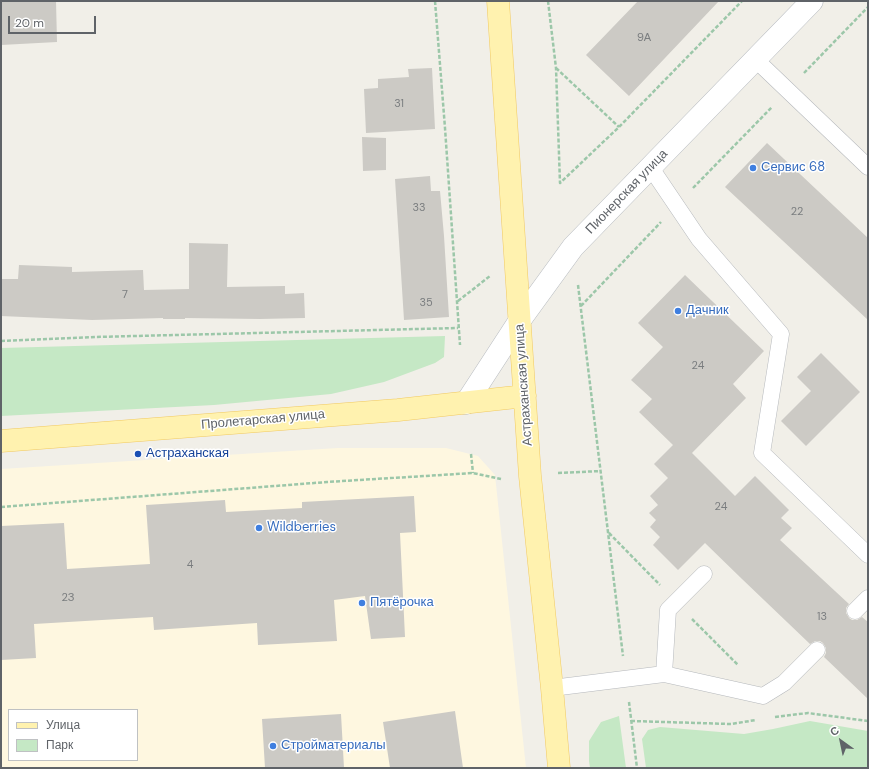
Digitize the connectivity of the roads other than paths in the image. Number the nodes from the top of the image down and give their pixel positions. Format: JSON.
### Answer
{"nodes":[{"id":1,"x":498,"y":1,"type":"edge"},
{"id":2,"x":812,"y":1,"type":"edge"},
{"id":3,"x":755,"y":59,"type":"junction"},
{"id":4,"x":868,"y":167,"type":"edge"},
{"id":5,"x":651,"y":168,"type":"junction"},
{"id":6,"x":520,"y":320,"type":"junction"},
{"id":7,"x":525,"y":396,"type":"junction"},
{"id":8,"x":466,"y":402,"type":"junction"},
{"id":9,"x":1,"y":441,"type":"edge"},
{"id":10,"x":868,"y":555,"type":"edge"},
{"id":11,"x":704,"y":574,"type":"dead end"},
{"id":12,"x":868,"y":598,"type":"edge"},
{"id":13,"x":855,"y":611,"type":"dead end"},
{"id":14,"x":817,"y":650,"type":"dead end"},
{"id":15,"x":664,"y":674,"type":"junction"},
{"id":16,"x":552,"y":688,"type":"junction"},
{"id":17,"x":559,"y":768,"type":"edge"}],
"edges":[{"from":1,"to":6,"type":"main road","name":"Астраханская улица"},
{"from":2,"to":3,"type":"main road","name":"Пионерская улица"},
{"from":3,"to":4,"type":"lane"},
{"from":3,"to":5,"type":"main road","name":"Пионерская улица"},
{"from":5,"to":6,"type":"main road","name":"Пионерская улица"},
{"from":5,"to":10,"type":"lane"},
{"from":6,"to":7,"type":"main road","name":"Астраханская улица"},
{"from":6,"to":8,"type":"main road","name":"Пионерская улица"},
{"from":7,"to":8,"type":"main road","name":"Пролетарская улица"},
{"from":7,"to":16,"type":"main road","name":"Астраханская улица"},
{"from":8,"to":9,"type":"main road","name":"Пролетарская улица"},
{"from":11,"to":15,"type":"lane"},
{"from":12,"to":13,"type":"lane"},
{"from":14,"to":15,"type":"lane"},
{"from":15,"to":16,"type":"lane"},
{"from":16,"to":17,"type":"main road","name":"Астраханская улица"}]}
